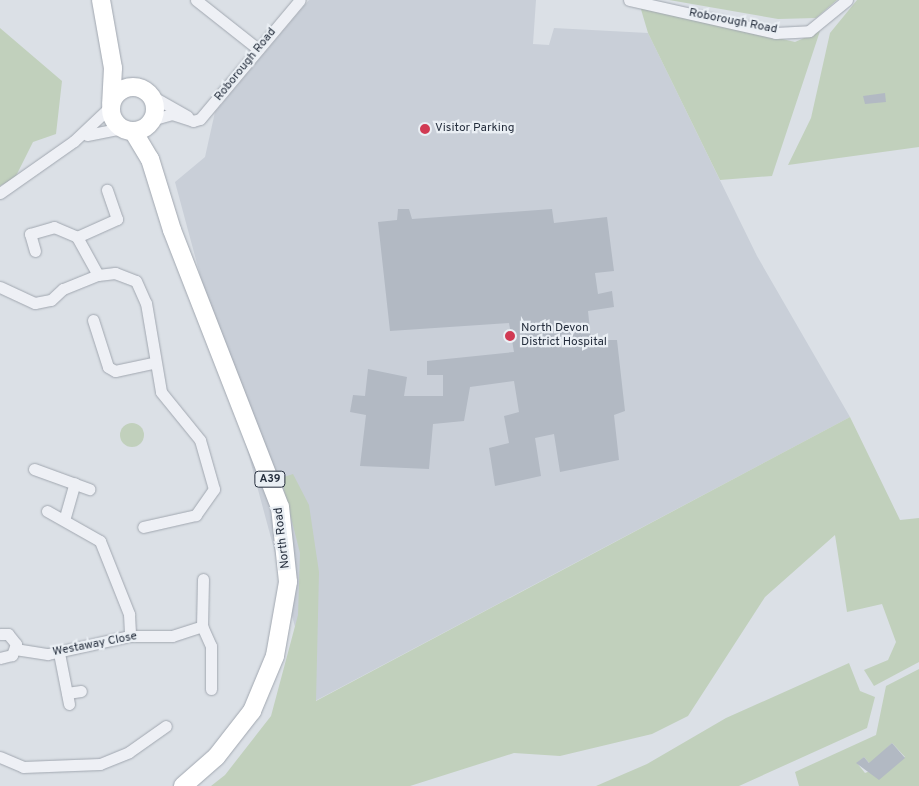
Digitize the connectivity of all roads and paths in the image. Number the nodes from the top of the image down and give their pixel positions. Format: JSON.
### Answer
{"nodes":[{"id":1,"x":101,"y":0,"type":"edge"},
{"id":2,"x":196,"y":0,"type":"edge"},
{"id":3,"x":300,"y":0,"type":"edge"},
{"id":4,"x":629,"y":0,"type":"edge"},
{"id":5,"x":847,"y":0,"type":"edge"},
{"id":6,"x":108,"y":31,"type":"junction"},
{"id":7,"x":258,"y":50,"type":"junction"},
{"id":8,"x":144,"y":91,"type":"junction"},
{"id":9,"x":111,"y":104,"type":"junction"},
{"id":10,"x":188,"y":118,"type":"junction"},
{"id":11,"x":139,"y":126,"type":"junction"},
{"id":12,"x":74,"y":141,"type":"junction"},
{"id":13,"x":107,"y":190,"type":"dead end"},
{"id":14,"x":0,"y":193,"type":"edge"},
{"id":15,"x":77,"y":237,"type":"junction"},
{"id":16,"x":35,"y":251,"type":"dead end"},
{"id":17,"x":98,"y":275,"type":"junction"},
{"id":18,"x":0,"y":287,"type":"edge"},
{"id":19,"x":94,"y":320,"type":"dead end"},
{"id":20,"x":154,"y":363,"type":"junction"},
{"id":21,"x":34,"y":469,"type":"dead end"},
{"id":22,"x":75,"y":483,"type":"junction"},
{"id":23,"x":89,"y":489,"type":"dead end"},
{"id":24,"x":47,"y":512,"type":"dead end"},
{"id":25,"x":65,"y":517,"type":"junction"},
{"id":26,"x":143,"y":527,"type":"dead end"},
{"id":27,"x":203,"y":579,"type":"dead end"},
{"id":28,"x":202,"y":626,"type":"junction"},
{"id":29,"x":0,"y":634,"type":"edge"},
{"id":30,"x":130,"y":636,"type":"junction"},
{"id":31,"x":15,"y":649,"type":"junction"},
{"id":32,"x":60,"y":652,"type":"junction"},
{"id":33,"x":0,"y":658,"type":"edge"},
{"id":34,"x":211,"y":689,"type":"dead end"},
{"id":35,"x":81,"y":691,"type":"dead end"},
{"id":36,"x":166,"y":726,"type":"dead end"},
{"id":37,"x":0,"y":757,"type":"edge"},
{"id":38,"x":183,"y":786,"type":"edge"}],
"edges":[{"from":1,"to":6,"type":"main road"},
{"from":2,"to":7,"type":"street"},
{"from":3,"to":7,"type":"street","name":"Roborough Road"},
{"from":4,"to":5,"type":"street","name":"Roborough Road"},
{"from":6,"to":8,"type":"main road"},
{"from":6,"to":9,"type":"main road"},
{"from":7,"to":10,"type":"street","name":"Roborough Road"},
{"from":8,"to":9,"type":"main road"},
{"from":8,"to":10,"type":"street"},
{"from":8,"to":11,"type":"main road"},
{"from":9,"to":11,"type":"main road"},
{"from":9,"to":12,"type":"street"},
{"from":10,"to":11,"type":"street","name":"Roborough Road"},
{"from":11,"to":12,"type":"street","name":"Roborough Road"},
{"from":11,"to":38,"type":"main road","name":"North Road","number":"A39"},
{"from":12,"to":14,"type":"street"},
{"from":13,"to":15,"type":"street"},
{"from":15,"to":16,"type":"street"},
{"from":15,"to":17,"type":"street"},
{"from":17,"to":18,"type":"street"},
{"from":17,"to":20,"type":"street"},
{"from":19,"to":20,"type":"street"},
{"from":20,"to":26,"type":"street"},
{"from":21,"to":22,"type":"street"},
{"from":22,"to":23,"type":"street"},
{"from":22,"to":25,"type":"street"},
{"from":24,"to":25,"type":"street"},
{"from":25,"to":30,"type":"street"},
{"from":27,"to":28,"type":"street"},
{"from":28,"to":30,"type":"street","name":"Westaway Close"},
{"from":28,"to":34,"type":"street"},
{"from":29,"to":31,"type":"street"},
{"from":30,"to":32,"type":"street","name":"Westaway Close"},
{"from":31,"to":32,"type":"street","name":"Westaway Close"},
{"from":31,"to":33,"type":"street"},
{"from":32,"to":35,"type":"street"},
{"from":36,"to":37,"type":"street"}]}
